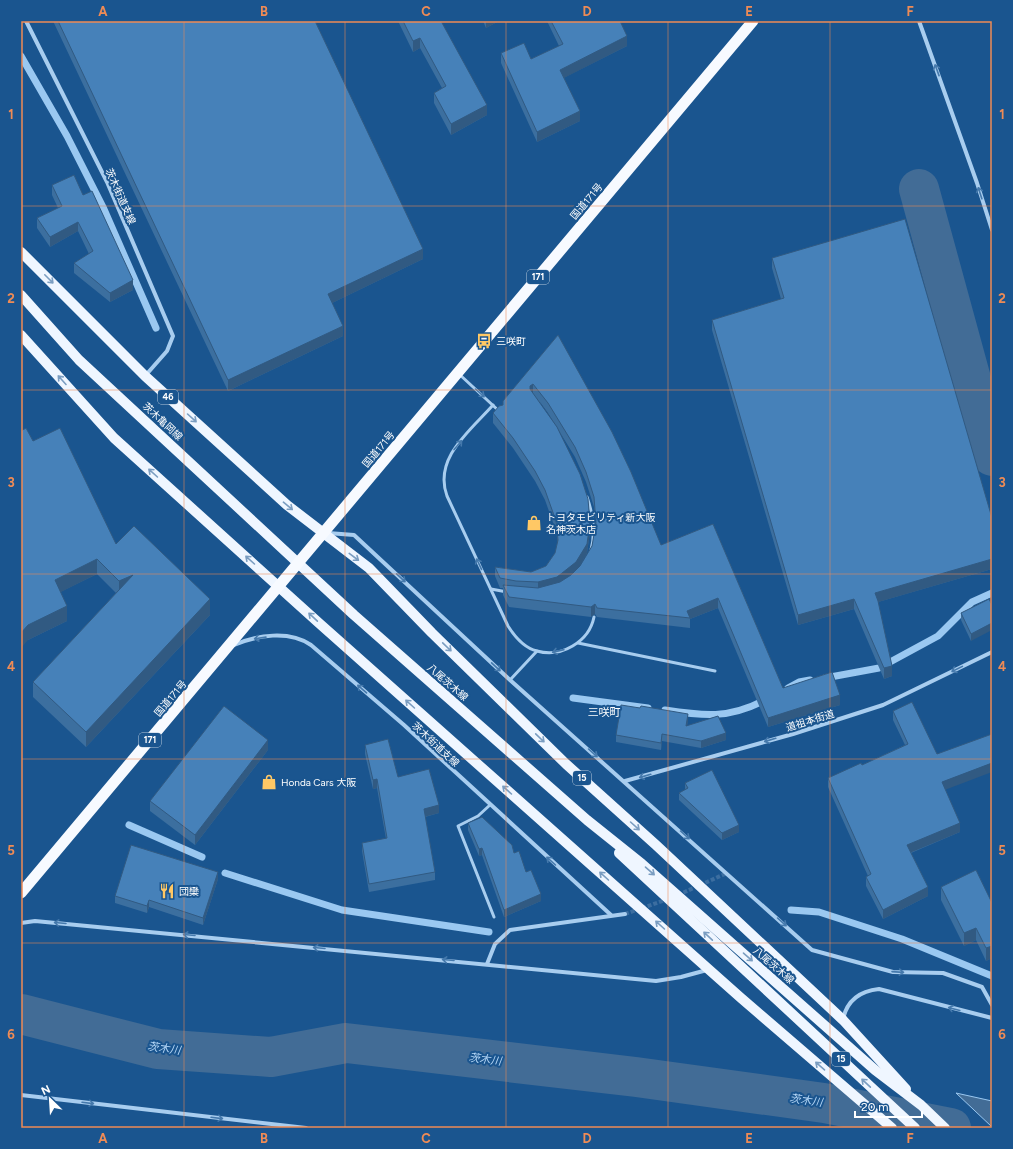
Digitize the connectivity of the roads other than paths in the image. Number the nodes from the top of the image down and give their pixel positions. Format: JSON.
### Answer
{"nodes":[{"id":1,"x":26,"y":21,"type":"edge"},
{"id":2,"x":753,"y":21,"type":"edge"},
{"id":3,"x":919,"y":21,"type":"edge"},
{"id":4,"x":992,"y":230,"type":"edge"},
{"id":5,"x":21,"y":252,"type":"edge"},
{"id":6,"x":21,"y":295,"type":"edge"},
{"id":7,"x":21,"y":335,"type":"edge"},
{"id":8,"x":458,"y":373,"type":"junction"},
{"id":9,"x":145,"y":376,"type":"junction"},
{"id":10,"x":493,"y":405,"type":"junction"},
{"id":11,"x":501,"y":413,"type":"edge"},
{"id":12,"x":585,"y":491,"type":"edge"},
{"id":13,"x":323,"y":533,"type":"junction"},
{"id":14,"x":590,"y":553,"type":"edge"},
{"id":15,"x":295,"y":560,"type":"joint"},
{"id":16,"x":279,"y":586,"type":"junction"},
{"id":17,"x":491,"y":589,"type":"junction"},
{"id":18,"x":510,"y":592,"type":"edge"},
{"id":19,"x":594,"y":617,"type":"edge"},
{"id":20,"x":578,"y":643,"type":"junction"},
{"id":21,"x":228,"y":647,"type":"junction"},
{"id":22,"x":537,"y":651,"type":"junction"},
{"id":23,"x":992,"y":652,"type":"edge"},
{"id":24,"x":715,"y":671,"type":"dead end"},
{"id":25,"x":510,"y":680,"type":"junction"},
{"id":26,"x":625,"y":781,"type":"junction"},
{"id":27,"x":490,"y":805,"type":"junction"},
{"id":28,"x":587,"y":820,"type":"junction"},
{"id":29,"x":21,"y":893,"type":"edge"},
{"id":30,"x":625,"y":914,"type":"tunnel mouth"},
{"id":31,"x":611,"y":915,"type":"junction"},
{"id":32,"x":494,"y":917,"type":"dead end"},
{"id":33,"x":21,"y":923,"type":"edge"},
{"id":34,"x":487,"y":964,"type":"junction"},
{"id":35,"x":709,"y":969,"type":"junction"},
{"id":36,"x":992,"y":1005,"type":"edge"},
{"id":37,"x":992,"y":1018,"type":"edge"},
{"id":38,"x":843,"y":1020,"type":"junction"},
{"id":39,"x":21,"y":1095,"type":"edge"},
{"id":40,"x":921,"y":1105,"type":"junction"},
{"id":41,"x":306,"y":1128,"type":"edge"},
{"id":42,"x":892,"y":1128,"type":"edge"},
{"id":43,"x":916,"y":1128,"type":"edge"},
{"id":44,"x":945,"y":1128,"type":"edge"}],
"edges":[{"from":1,"to":9,"type":"street","name":"茨木街道支線"},
{"from":2,"to":8,"type":"highway","name":"国道171号","number":"171"},
{"from":4,"to":3,"type":"street","one_way":true},
{"from":5,"to":9,"type":"main road","number":"46","one_way":true},
{"from":6,"to":15,"type":"main road","name":"茨木亀岡線"},
{"from":16,"to":7,"type":"main road","one_way":true},
{"from":8,"to":10,"type":"lane","one_way":true},
{"from":8,"to":13,"type":"highway","name":"国道171号","number":"171"},
{"from":9,"to":13,"type":"main road","number":"46","one_way":true},
{"from":10,"to":11,"type":"lane"},
{"from":17,"to":10,"type":"lane","one_way":true},
{"from":12,"to":14,"type":"lane"},
{"from":13,"to":16,"type":"highway","name":"国道171号","number":"171"},
{"from":13,"to":25,"type":"street","one_way":true},
{"from":13,"to":38,"type":"main road","number":"15","one_way":true},
{"from":15,"to":28,"type":"main road","name":"八尾茨木線","number":"15"},
{"from":16,"to":21,"type":"highway","name":"国道171号","number":"171"},
{"from":35,"to":16,"type":"main road","number":"15","one_way":true},
{"from":17,"to":18,"type":"lane"},
{"from":17,"to":22,"type":"lane"},
{"from":19,"to":20,"type":"lane"},
{"from":20,"to":22,"type":"lane","one_way":true},
{"from":20,"to":24,"type":"lane"},
{"from":27,"to":21,"type":"street","name":"茨木街道支線","one_way":true},
{"from":21,"to":29,"type":"highway","name":"国道171号","number":"171"},
{"from":22,"to":25,"type":"lane"},
{"from":23,"to":26,"type":"street","name":"道祖本街道","one_way":true},
{"from":25,"to":26,"type":"street","one_way":true},
{"from":26,"to":36,"type":"street","one_way":true},
{"from":31,"to":27,"type":"street","name":"茨木街道支線","one_way":true},
{"from":27,"to":32,"type":"lane"},
{"from":28,"to":40,"type":"main road","name":"八尾茨木線","number":"15","one_way":true},
{"from":43,"to":28,"type":"main road","name":"八尾茨木線","number":"15","one_way":true},
{"from":30,"to":31,"type":"street"},
{"from":31,"to":34,"type":"street"},
{"from":34,"to":33,"type":"street","one_way":true},
{"from":34,"to":35,"type":"street"},
{"from":42,"to":35,"type":"main road","number":"15","one_way":true},
{"from":37,"to":38,"type":"street","one_way":true},
{"from":38,"to":40,"type":"main road","number":"15"},
{"from":39,"to":41,"type":"street","one_way":true},
{"from":40,"to":44,"type":"main road","name":"八尾茨木線","number":"15"}]}
